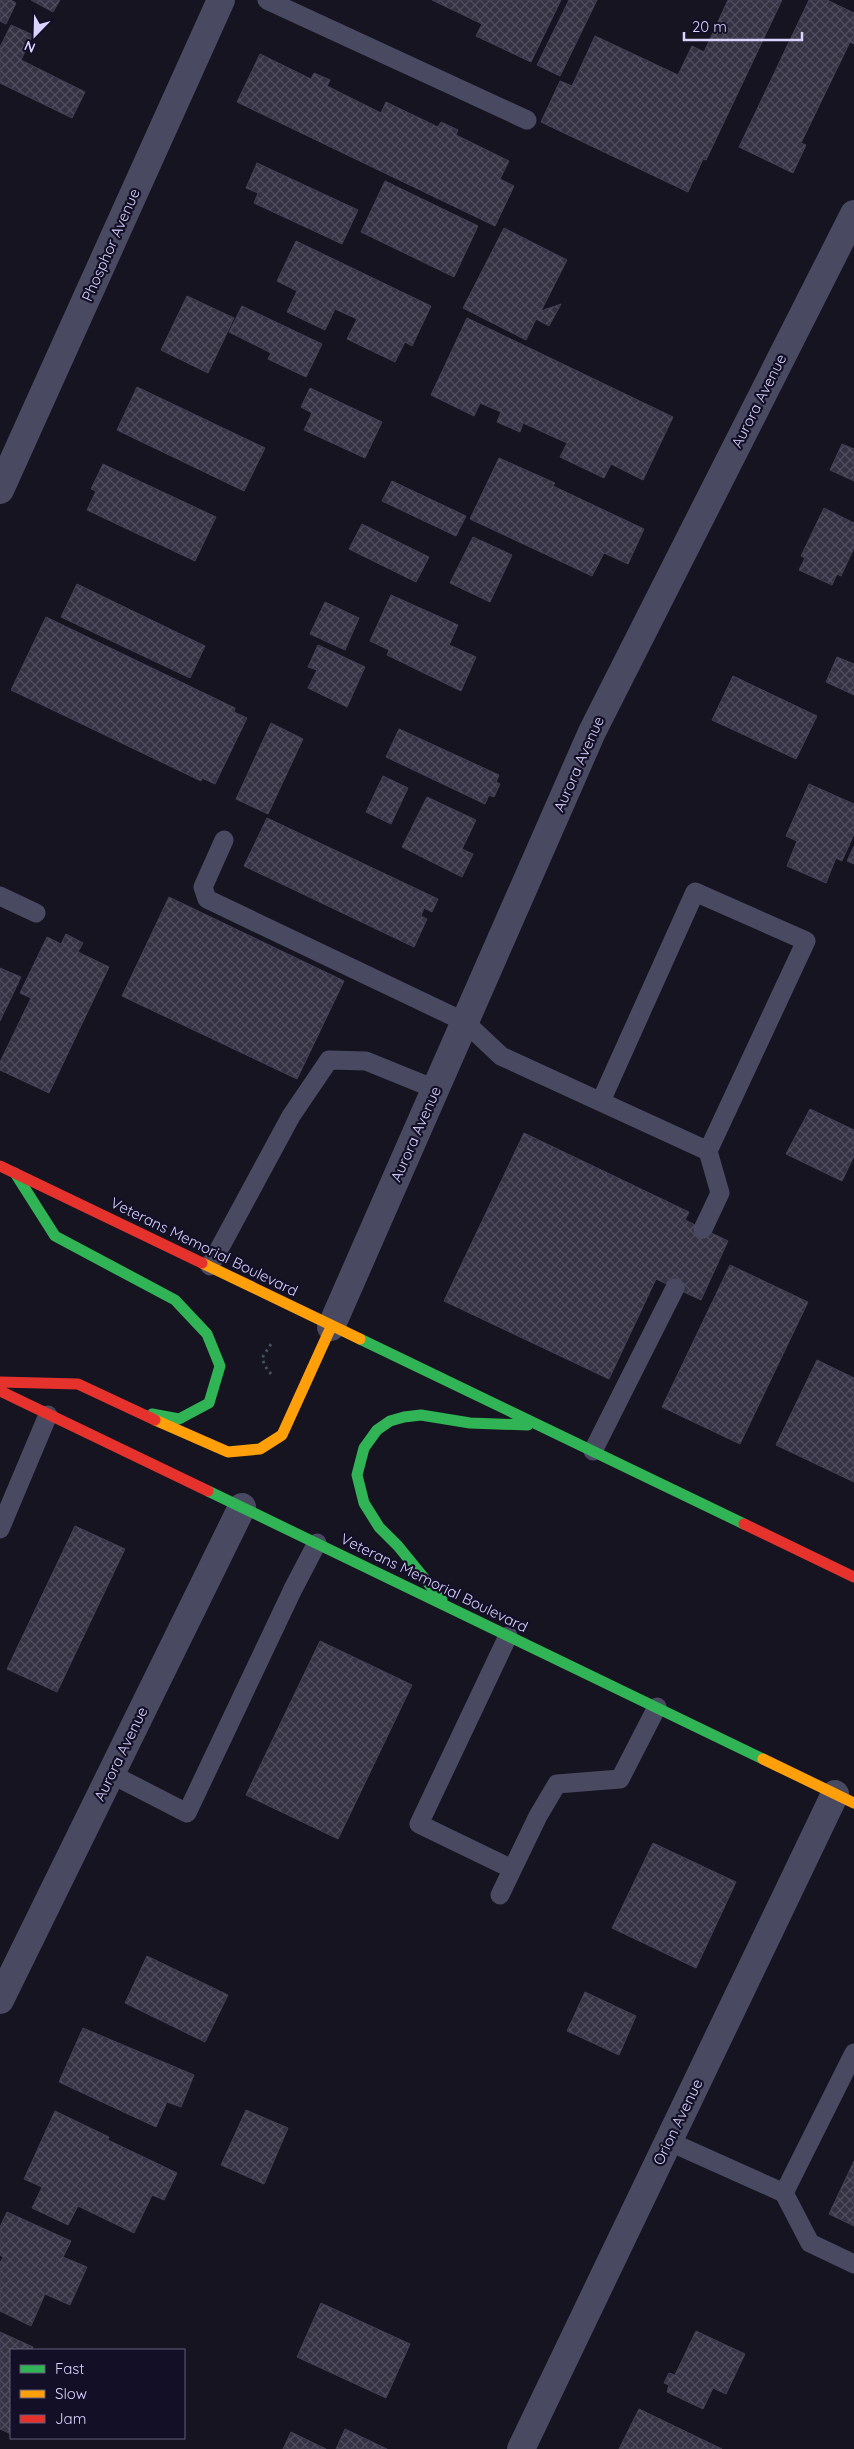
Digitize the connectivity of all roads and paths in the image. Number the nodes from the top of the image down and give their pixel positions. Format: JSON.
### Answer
{"nodes":[{"id":1,"x":221,"y":0,"type":"edge"},
{"id":2,"x":268,"y":0,"type":"edge"},
{"id":3,"x":527,"y":120,"type":"dead end"},
{"id":4,"x":854,"y":214,"type":"edge"},
{"id":5,"x":0,"y":490,"type":"edge"},
{"id":6,"x":224,"y":840,"type":"dead end"},
{"id":7,"x":0,"y":896,"type":"edge"},
{"id":8,"x":36,"y":913,"type":"dead end"},
{"id":9,"x":465,"y":1022,"type":"junction"},
{"id":10,"x":435,"y":1089,"type":"junction"},
{"id":11,"x":601,"y":1101,"type":"junction"},
{"id":12,"x":708,"y":1151,"type":"junction"},
{"id":13,"x":0,"y":1166,"type":"edge"},
{"id":14,"x":16,"y":1174,"type":"junction"},
{"id":15,"x":703,"y":1228,"type":"dead end"},
{"id":16,"x":210,"y":1266,"type":"junction"},
{"id":17,"x":674,"y":1288,"type":"dead end"},
{"id":18,"x":331,"y":1327,"type":"junction"},
{"id":19,"x":0,"y":1382,"type":"edge"},
{"id":20,"x":0,"y":1391,"type":"edge"},
{"id":21,"x":129,"y":1409,"type":"junction"},
{"id":22,"x":48,"y":1415,"type":"junction"},
{"id":23,"x":540,"y":1425,"type":"junction"},
{"id":24,"x":593,"y":1451,"type":"junction"},
{"id":25,"x":242,"y":1507,"type":"junction"},
{"id":26,"x":0,"y":1528,"type":"edge"},
{"id":27,"x":317,"y":1543,"type":"junction"},
{"id":28,"x":854,"y":1577,"type":"edge"},
{"id":29,"x":446,"y":1605,"type":"junction"},
{"id":30,"x":508,"y":1636,"type":"junction"},
{"id":31,"x":657,"y":1707,"type":"junction"},
{"id":32,"x":111,"y":1774,"type":"junction"},
{"id":33,"x":844,"y":1799,"type":"edge"},
{"id":34,"x":512,"y":1869,"type":"junction"},
{"id":35,"x":500,"y":1895,"type":"dead end"},
{"id":36,"x":0,"y":2000,"type":"edge"},
{"id":37,"x":854,"y":2053,"type":"edge"},
{"id":38,"x":668,"y":2141,"type":"junction"},
{"id":39,"x":784,"y":2193,"type":"junction"},
{"id":40,"x":854,"y":2264,"type":"edge"},
{"id":41,"x":520,"y":2449,"type":"edge"}],
"edges":[{"from":1,"to":5,"type":"street","name":"Phosphor Avenue"},
{"from":2,"to":3,"type":"lane"},
{"from":4,"to":9,"type":"street","name":"Aurora Avenue"},
{"from":6,"to":9,"type":"lane"},
{"from":7,"to":8,"type":"lane"},
{"from":9,"to":10,"type":"street","name":"Aurora Avenue"},
{"from":9,"to":11,"type":"lane"},
{"from":10,"to":16,"type":"lane"},
{"from":10,"to":18,"type":"street","name":"Aurora Avenue"},
{"from":11,"to":12,"type":"lane"},
{"from":11,"to":12,"type":"lane"},
{"from":12,"to":15,"type":"lane"},
{"from":13,"to":14,"type":"main road","name":"Veterans Memorial Boulevard"},
{"from":14,"to":16,"type":"main road","name":"Veterans Memorial Boulevard"},
{"from":14,"to":21,"type":"main road"},
{"from":16,"to":18,"type":"main road","name":"Veterans Memorial Boulevard"},
{"from":17,"to":24,"type":"lane"},
{"from":18,"to":21,"type":"main road"},
{"from":18,"to":23,"type":"main road","name":"Veterans Memorial Boulevard"},
{"from":19,"to":21,"type":"main road"},
{"from":20,"to":22,"type":"main road","name":"Veterans Memorial Boulevard"},
{"from":22,"to":25,"type":"main road","name":"Veterans Memorial Boulevard"},
{"from":22,"to":26,"type":"lane"},
{"from":23,"to":24,"type":"main road","name":"Veterans Memorial Boulevard"},
{"from":23,"to":29,"type":"main road"},
{"from":24,"to":28,"type":"main road","name":"Veterans Memorial Boulevard"},
{"from":25,"to":27,"type":"main road","name":"Veterans Memorial Boulevard"},
{"from":25,"to":32,"type":"street","name":"Aurora Avenue"},
{"from":27,"to":29,"type":"main road","name":"Veterans Memorial Boulevard"},
{"from":27,"to":32,"type":"lane"},
{"from":29,"to":30,"type":"main road","name":"Veterans Memorial Boulevard"},
{"from":30,"to":31,"type":"main road","name":"Veterans Memorial Boulevard"},
{"from":30,"to":34,"type":"lane"},
{"from":31,"to":33,"type":"main road","name":"Veterans Memorial Boulevard"},
{"from":31,"to":34,"type":"lane"},
{"from":32,"to":36,"type":"street","name":"Aurora Avenue"},
{"from":33,"to":38,"type":"street","name":"Orion Avenue"},
{"from":34,"to":35,"type":"lane"},
{"from":37,"to":39,"type":"lane"},
{"from":38,"to":39,"type":"lane"},
{"from":38,"to":41,"type":"street","name":"Orion Avenue"},
{"from":39,"to":40,"type":"lane"}]}
